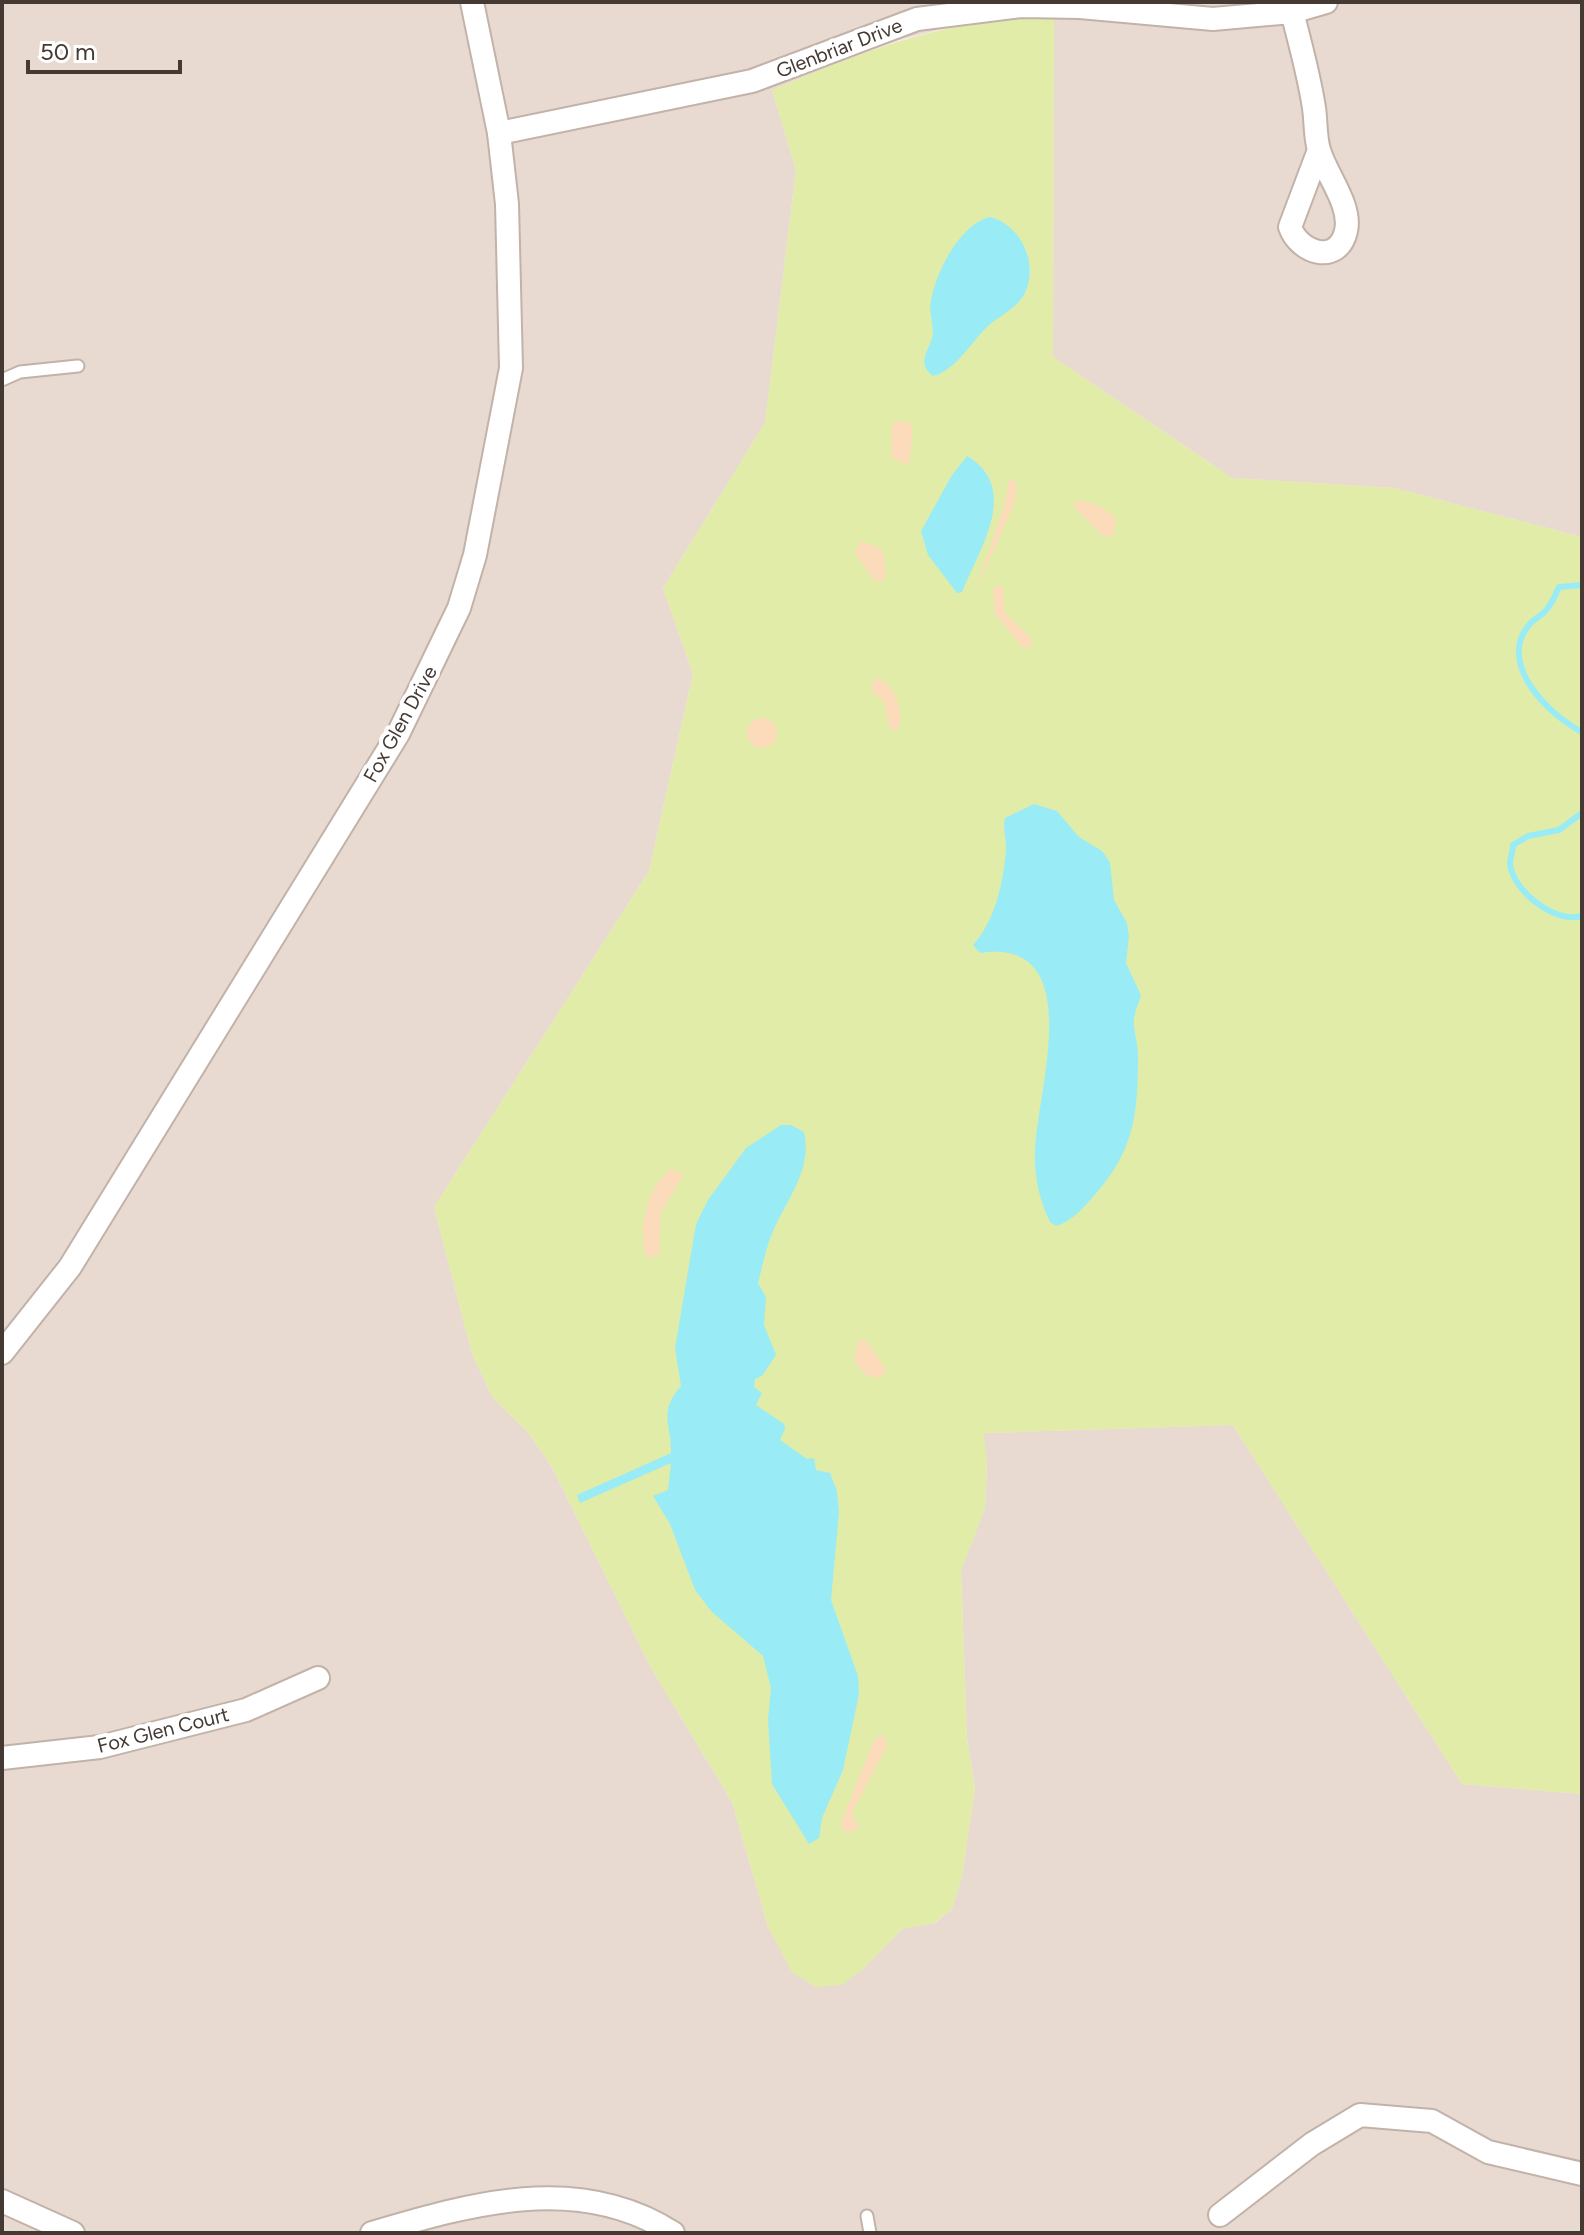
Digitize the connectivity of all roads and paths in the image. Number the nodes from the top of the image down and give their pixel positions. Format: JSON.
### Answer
{"nodes":[{"id":1,"x":472,"y":2,"type":"edge"},
{"id":2,"x":1326,"y":2,"type":"edge"},
{"id":3,"x":1292,"y":12,"type":"junction"},
{"id":4,"x":499,"y":133,"type":"junction"},
{"id":5,"x":1319,"y":150,"type":"dead end"},
{"id":6,"x":78,"y":366,"type":"dead end"},
{"id":7,"x":2,"y":380,"type":"edge"},
{"id":8,"x":2,"y":1353,"type":"edge"},
{"id":9,"x":318,"y":1678,"type":"dead end"},
{"id":10,"x":2,"y":1758,"type":"edge"},
{"id":11,"x":1582,"y":2174,"type":"edge"},
{"id":12,"x":2,"y":2201,"type":"edge"},
{"id":13,"x":1220,"y":2215,"type":"dead end"},
{"id":14,"x":867,"y":2216,"type":"dead end"},
{"id":15,"x":73,"y":2233,"type":"edge"},
{"id":16,"x":372,"y":2233,"type":"edge"},
{"id":17,"x":673,"y":2233,"type":"edge"},
{"id":18,"x":870,"y":2233,"type":"edge"}],
"edges":[{"from":1,"to":4,"type":"street","name":"Fox Glen Drive"},
{"from":2,"to":3,"type":"street","name":"Glenbriar Drive"},
{"from":3,"to":4,"type":"street","name":"Glenbriar Drive"},
{"from":3,"to":5,"type":"street"},
{"from":4,"to":8,"type":"street","name":"Fox Glen Drive"},
{"from":6,"to":7,"type":"lane"},
{"from":9,"to":10,"type":"street","name":"Fox Glen Court"},
{"from":11,"to":13,"type":"street"},
{"from":12,"to":15,"type":"street"},
{"from":14,"to":18,"type":"lane"},
{"from":16,"to":17,"type":"street"}]}
